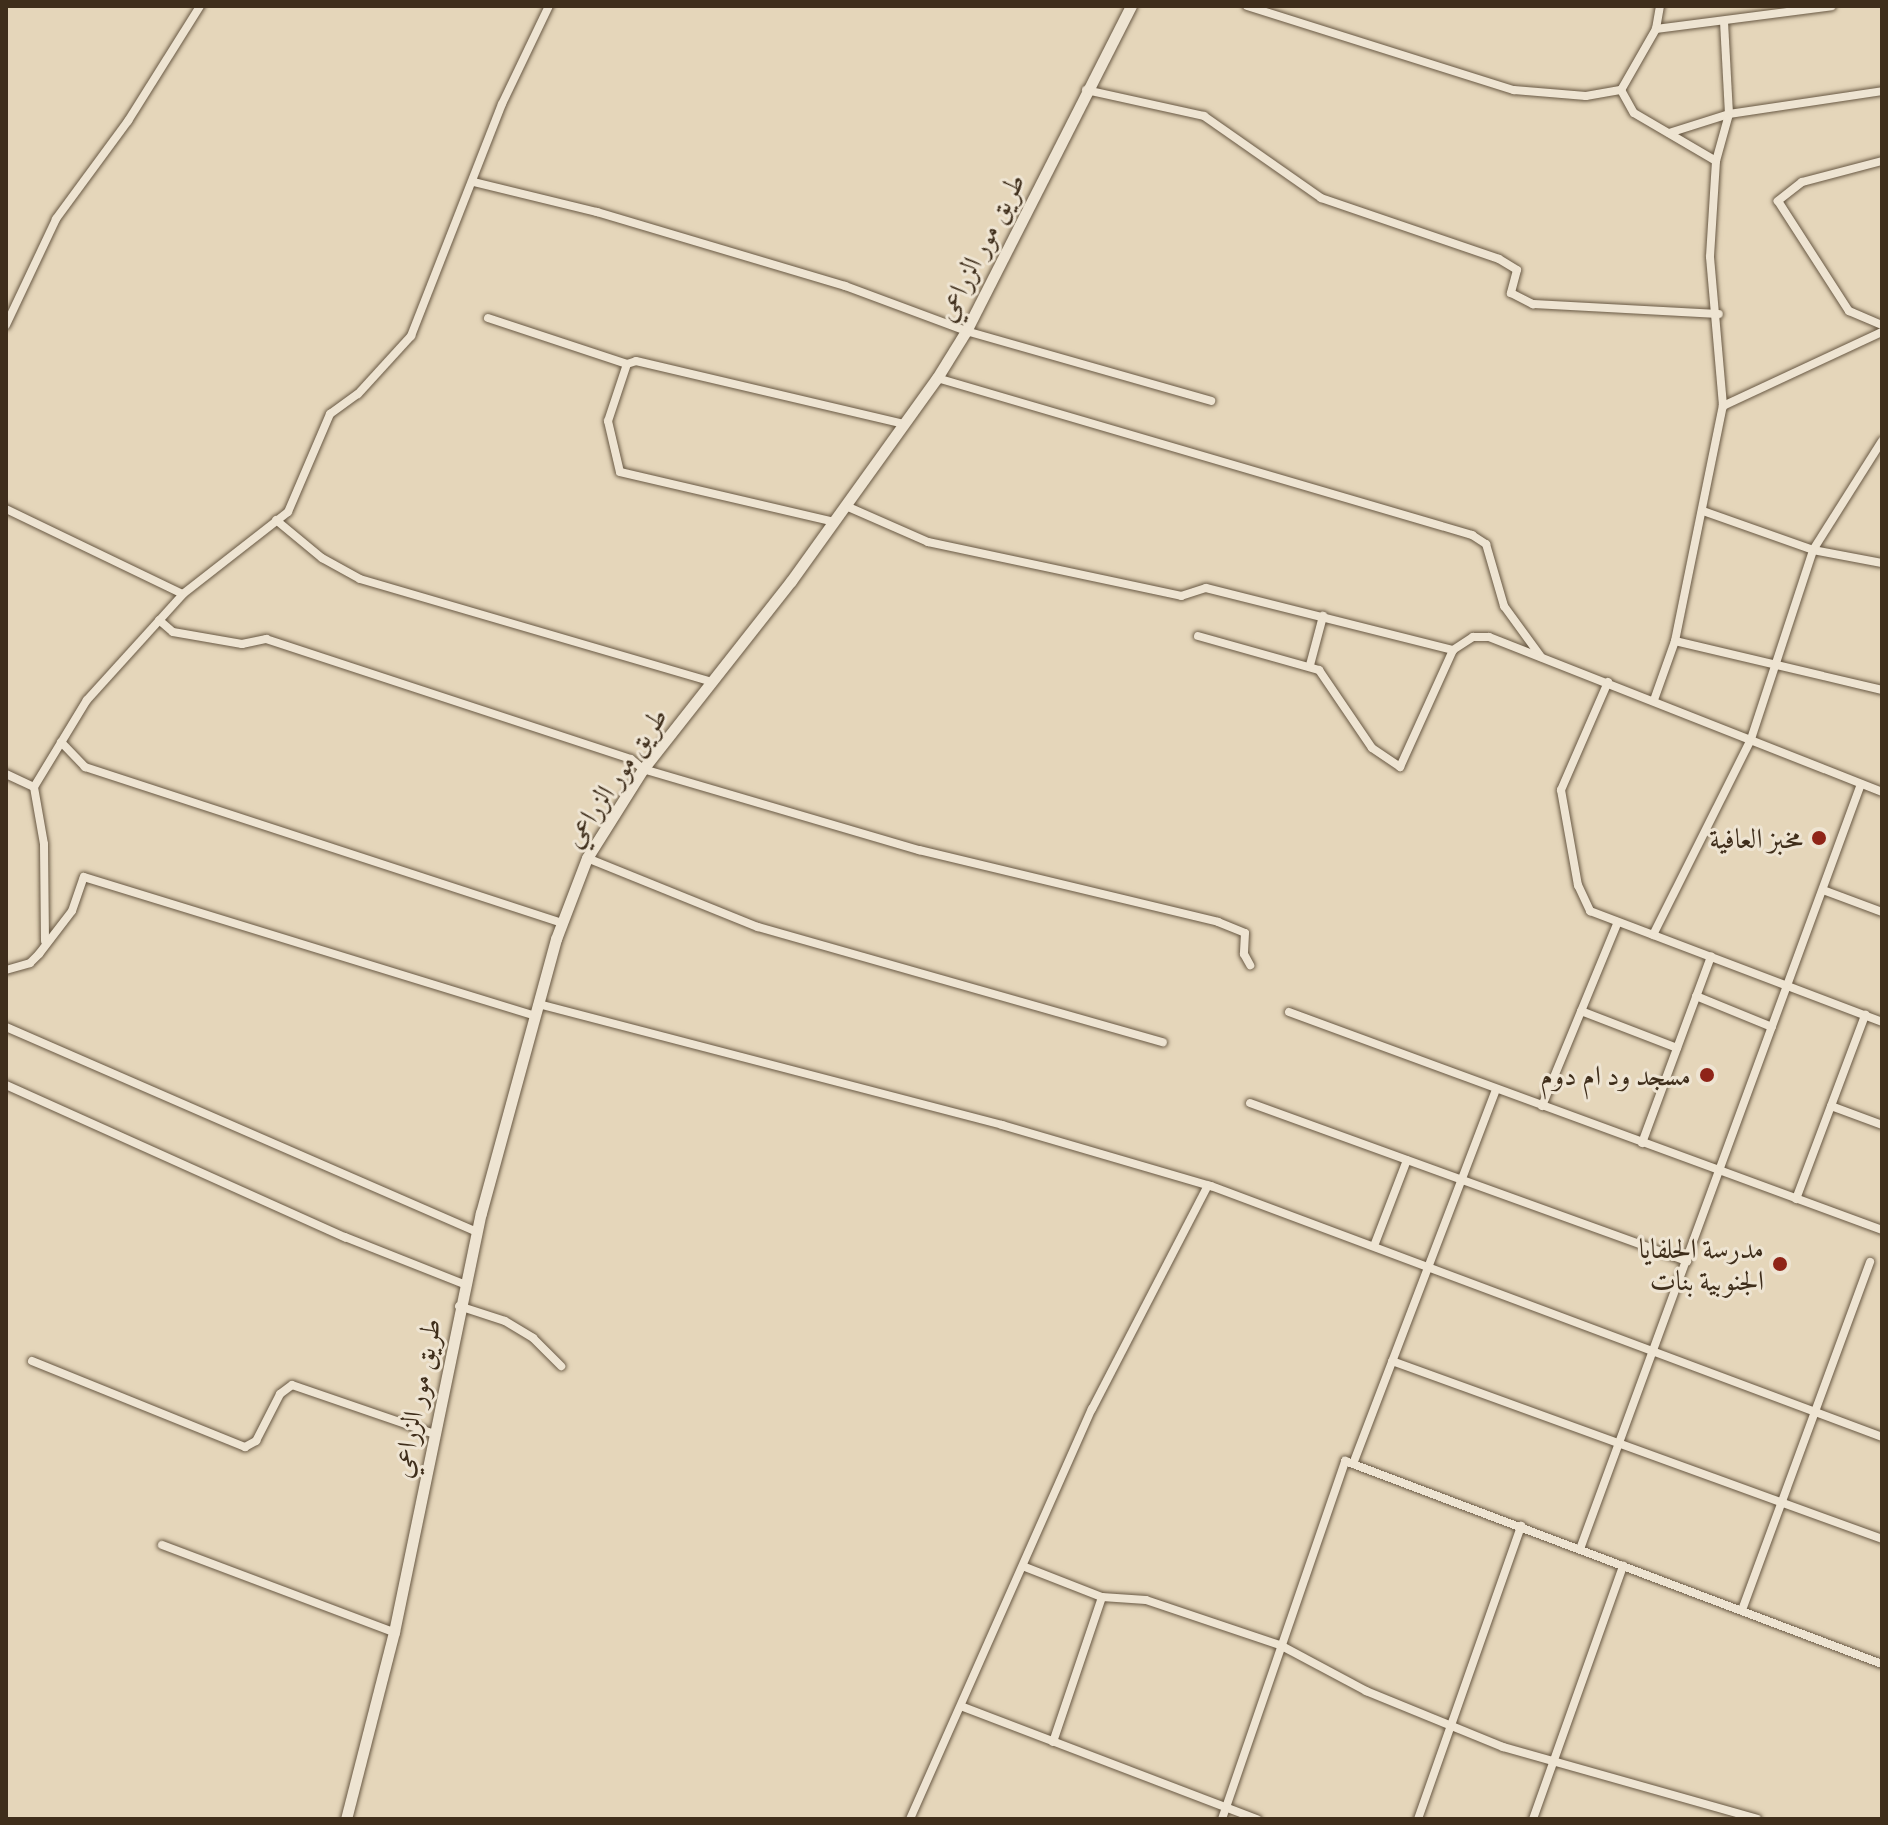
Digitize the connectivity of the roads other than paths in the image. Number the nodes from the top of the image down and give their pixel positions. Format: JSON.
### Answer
{"nodes":[{"id":1,"x":200,"y":6,"type":"edge"},
{"id":2,"x":549,"y":6,"type":"edge"},
{"id":3,"x":1131,"y":6,"type":"edge"},
{"id":4,"x":1247,"y":6,"type":"edge"},
{"id":5,"x":1660,"y":6,"type":"edge"},
{"id":6,"x":1832,"y":6,"type":"edge"},
{"id":7,"x":1724,"y":21,"type":"junction"},
{"id":8,"x":1656,"y":29,"type":"junction"},
{"id":9,"x":1086,"y":90,"type":"junction"},
{"id":10,"x":1621,"y":90,"type":"junction"},
{"id":11,"x":1882,"y":91,"type":"edge"},
{"id":12,"x":1729,"y":114,"type":"junction"},
{"id":13,"x":1668,"y":133,"type":"junction"},
{"id":14,"x":1716,"y":161,"type":"junction"},
{"id":15,"x":1882,"y":161,"type":"edge"},
{"id":16,"x":474,"y":182,"type":"junction"},
{"id":17,"x":1719,"y":314,"type":"junction"},
{"id":18,"x":488,"y":318,"type":"dead end"},
{"id":19,"x":6,"y":325,"type":"edge"},
{"id":20,"x":1882,"y":325,"type":"edge"},
{"id":21,"x":966,"y":331,"type":"junction"},
{"id":22,"x":1882,"y":332,"type":"edge"},
{"id":23,"x":627,"y":364,"type":"junction"},
{"id":24,"x":937,"y":378,"type":"junction"},
{"id":25,"x":1211,"y":401,"type":"dead end"},
{"id":26,"x":1723,"y":406,"type":"junction"},
{"id":27,"x":905,"y":424,"type":"junction"},
{"id":28,"x":1882,"y":441,"type":"edge"},
{"id":29,"x":846,"y":506,"type":"junction"},
{"id":30,"x":6,"y":509,"type":"edge"},
{"id":31,"x":1703,"y":511,"type":"junction"},
{"id":32,"x":276,"y":520,"type":"junction"},
{"id":33,"x":835,"y":522,"type":"junction"},
{"id":34,"x":1813,"y":550,"type":"junction"},
{"id":35,"x":1882,"y":563,"type":"edge"},
{"id":36,"x":183,"y":594,"type":"junction"},
{"id":37,"x":1323,"y":616,"type":"junction"},
{"id":38,"x":159,"y":620,"type":"junction"},
{"id":39,"x":1198,"y":636,"type":"dead end"},
{"id":40,"x":1675,"y":641,"type":"junction"},
{"id":41,"x":1453,"y":650,"type":"junction"},
{"id":42,"x":1541,"y":657,"type":"junction"},
{"id":43,"x":1310,"y":665,"type":"junction"},
{"id":44,"x":1778,"y":666,"type":"junction"},
{"id":45,"x":712,"y":682,"type":"junction"},
{"id":46,"x":1608,"y":682,"type":"junction"},
{"id":47,"x":1882,"y":690,"type":"edge"},
{"id":48,"x":1654,"y":700,"type":"junction"},
{"id":49,"x":1751,"y":739,"type":"junction"},
{"id":50,"x":61,"y":742,"type":"junction"},
{"id":51,"x":643,"y":769,"type":"junction"},
{"id":52,"x":6,"y":774,"type":"edge"},
{"id":53,"x":1861,"y":784,"type":"junction"},
{"id":54,"x":34,"y":787,"type":"junction"},
{"id":55,"x":1882,"y":792,"type":"edge"},
{"id":56,"x":587,"y":858,"type":"junction"},
{"id":57,"x":1823,"y":890,"type":"junction"},
{"id":58,"x":1882,"y":912,"type":"edge"},
{"id":59,"x":1618,"y":922,"type":"junction"},
{"id":60,"x":562,"y":923,"type":"junction"},
{"id":61,"x":1653,"y":935,"type":"junction"},
{"id":62,"x":45,"y":941,"type":"junction"},
{"id":63,"x":1711,"y":956,"type":"junction"},
{"id":64,"x":1250,"y":965,"type":"dead end"},
{"id":65,"x":6,"y":970,"type":"edge"},
{"id":66,"x":1788,"y":986,"type":"junction"},
{"id":67,"x":1696,"y":996,"type":"junction"},
{"id":68,"x":536,"y":1010,"type":"junction"},
{"id":69,"x":1581,"y":1011,"type":"junction"},
{"id":70,"x":1289,"y":1012,"type":"dead end"},
{"id":71,"x":1865,"y":1015,"type":"junction"},
{"id":72,"x":1882,"y":1022,"type":"edge"},
{"id":73,"x":6,"y":1027,"type":"edge"},
{"id":74,"x":1772,"y":1027,"type":"junction"},
{"id":75,"x":1163,"y":1042,"type":"dead end"},
{"id":76,"x":1677,"y":1048,"type":"junction"},
{"id":77,"x":6,"y":1085,"type":"edge"},
{"id":78,"x":1496,"y":1089,"type":"junction"},
{"id":79,"x":1250,"y":1103,"type":"dead end"},
{"id":80,"x":1542,"y":1106,"type":"junction"},
{"id":81,"x":1831,"y":1106,"type":"junction"},
{"id":82,"x":1882,"y":1125,"type":"edge"},
{"id":83,"x":1642,"y":1143,"type":"junction"},
{"id":84,"x":1407,"y":1160,"type":"junction"},
{"id":85,"x":1719,"y":1172,"type":"junction"},
{"id":86,"x":1460,"y":1179,"type":"junction"},
{"id":87,"x":1208,"y":1185,"type":"junction"},
{"id":88,"x":1796,"y":1199,"type":"junction"},
{"id":89,"x":1882,"y":1230,"type":"edge"},
{"id":90,"x":477,"y":1232,"type":"junction"},
{"id":91,"x":1374,"y":1246,"type":"junction"},
{"id":92,"x":1687,"y":1261,"type":"junction"},
{"id":93,"x":1870,"y":1262,"type":"dead end"},
{"id":94,"x":1427,"y":1266,"type":"junction"},
{"id":95,"x":464,"y":1284,"type":"junction"},
{"id":96,"x":459,"y":1306,"type":"junction"},
{"id":97,"x":1654,"y":1350,"type":"junction"},
{"id":98,"x":32,"y":1361,"type":"dead end"},
{"id":99,"x":1392,"y":1361,"type":"junction"},
{"id":100,"x":561,"y":1366,"type":"dead end"},
{"id":101,"x":1818,"y":1412,"type":"junction"},
{"id":102,"x":434,"y":1434,"type":"junction"},
{"id":103,"x":1882,"y":1437,"type":"edge"},
{"id":104,"x":1618,"y":1443,"type":"junction"},
{"id":105,"x":1353,"y":1464,"type":"junction"},
{"id":106,"x":1784,"y":1502,"type":"junction"},
{"id":107,"x":1521,"y":1526,"type":"junction"},
{"id":108,"x":1882,"y":1539,"type":"edge"},
{"id":109,"x":162,"y":1545,"type":"dead end"},
{"id":110,"x":1580,"y":1549,"type":"junction"},
{"id":111,"x":1623,"y":1566,"type":"junction"},
{"id":112,"x":1025,"y":1567,"type":"junction"},
{"id":113,"x":1102,"y":1597,"type":"junction"},
{"id":114,"x":1742,"y":1610,"type":"junction"},
{"id":115,"x":394,"y":1632,"type":"junction"},
{"id":116,"x":1280,"y":1645,"type":"junction"},
{"id":117,"x":1882,"y":1664,"type":"edge"},
{"id":118,"x":963,"y":1707,"type":"junction"},
{"id":119,"x":1451,"y":1728,"type":"junction"},
{"id":120,"x":1053,"y":1742,"type":"junction"},
{"id":121,"x":1556,"y":1760,"type":"junction"},
{"id":122,"x":1226,"y":1807,"type":"junction"},
{"id":123,"x":1736,"y":1809,"type":"junction"},
{"id":124,"x":346,"y":1819,"type":"edge"},
{"id":125,"x":910,"y":1819,"type":"edge"},
{"id":126,"x":1222,"y":1819,"type":"edge"},
{"id":127,"x":1257,"y":1819,"type":"edge"},
{"id":128,"x":1418,"y":1819,"type":"edge"},
{"id":129,"x":1533,"y":1819,"type":"edge"},
{"id":130,"x":1732,"y":1819,"type":"edge"},
{"id":131,"x":1757,"y":1819,"type":"edge"}],
"edges":[{"from":1,"to":19,"type":"street"},
{"from":2,"to":16,"type":"street"},
{"from":3,"to":9,"type":"street","name":"طريق مور الزراعي"},
{"from":4,"to":10,"type":"street"},
{"from":5,"to":8,"type":"street"},
{"from":6,"to":7,"type":"street"},
{"from":7,"to":8,"type":"street"},
{"from":7,"to":12,"type":"street"},
{"from":8,"to":10,"type":"street"},
{"from":9,"to":17,"type":"street"},
{"from":9,"to":21,"type":"street","name":"طريق مور الزراعي"},
{"from":10,"to":13,"type":"street"},
{"from":11,"to":12,"type":"street"},
{"from":12,"to":13,"type":"street"},
{"from":12,"to":14,"type":"street"},
{"from":13,"to":14,"type":"street"},
{"from":14,"to":17,"type":"street"},
{"from":15,"to":20,"type":"street"},
{"from":16,"to":21,"type":"street"},
{"from":16,"to":32,"type":"street"},
{"from":17,"to":26,"type":"street"},
{"from":18,"to":23,"type":"street"},
{"from":21,"to":24,"type":"street","name":"طريق مور الزراعي"},
{"from":21,"to":25,"type":"street"},
{"from":22,"to":26,"type":"street"},
{"from":23,"to":27,"type":"street"},
{"from":23,"to":33,"type":"street"},
{"from":24,"to":27,"type":"street","name":"طريق مور الزراعي"},
{"from":24,"to":42,"type":"street"},
{"from":26,"to":31,"type":"street"},
{"from":27,"to":29,"type":"street","name":"طريق مور الزراعي"},
{"from":28,"to":34,"type":"street"},
{"from":29,"to":33,"type":"street","name":"طريق مور الزراعي"},
{"from":29,"to":37,"type":"street"},
{"from":30,"to":36,"type":"street"},
{"from":31,"to":34,"type":"street"},
{"from":31,"to":40,"type":"street"},
{"from":32,"to":36,"type":"street"},
{"from":32,"to":45,"type":"street"},
{"from":33,"to":45,"type":"street","name":"طريق مور الزراعي"},
{"from":34,"to":35,"type":"street"},
{"from":34,"to":44,"type":"street"},
{"from":36,"to":38,"type":"street"},
{"from":37,"to":41,"type":"street"},
{"from":37,"to":43,"type":"street"},
{"from":38,"to":50,"type":"street"},
{"from":38,"to":51,"type":"street"},
{"from":39,"to":43,"type":"street"},
{"from":40,"to":44,"type":"street"},
{"from":40,"to":48,"type":"street"},
{"from":41,"to":42,"type":"street"},
{"from":41,"to":43,"type":"street"},
{"from":42,"to":46,"type":"street"},
{"from":44,"to":47,"type":"street"},
{"from":44,"to":49,"type":"street"},
{"from":45,"to":51,"type":"street","name":"طريق مور الزراعي"},
{"from":46,"to":48,"type":"street"},
{"from":46,"to":59,"type":"street"},
{"from":48,"to":49,"type":"street"},
{"from":49,"to":53,"type":"street"},
{"from":49,"to":61,"type":"street"},
{"from":50,"to":54,"type":"street"},
{"from":50,"to":60,"type":"street"},
{"from":51,"to":56,"type":"street","name":"طريق مور الزراعي"},
{"from":51,"to":64,"type":"street"},
{"from":52,"to":54,"type":"street"},
{"from":53,"to":55,"type":"street"},
{"from":53,"to":57,"type":"street"},
{"from":54,"to":62,"type":"street"},
{"from":56,"to":60,"type":"street","name":"طريق مور الزراعي"},
{"from":56,"to":75,"type":"street"},
{"from":57,"to":58,"type":"street"},
{"from":57,"to":66,"type":"street"},
{"from":59,"to":61,"type":"street"},
{"from":59,"to":69,"type":"street"},
{"from":60,"to":68,"type":"street","name":"طريق مور الزراعي"},
{"from":61,"to":63,"type":"street"},
{"from":62,"to":65,"type":"street"},
{"from":62,"to":68,"type":"street"},
{"from":63,"to":66,"type":"street"},
{"from":63,"to":67,"type":"street"},
{"from":66,"to":71,"type":"street"},
{"from":66,"to":74,"type":"street"},
{"from":67,"to":74,"type":"street"},
{"from":67,"to":76,"type":"street"},
{"from":68,"to":87,"type":"street"},
{"from":68,"to":90,"type":"street","name":"طريق مور الزراعي"},
{"from":69,"to":76,"type":"street"},
{"from":69,"to":80,"type":"street"},
{"from":70,"to":78,"type":"street"},
{"from":71,"to":72,"type":"street"},
{"from":71,"to":81,"type":"street"},
{"from":73,"to":90,"type":"street"},
{"from":74,"to":85,"type":"street"},
{"from":76,"to":83,"type":"street"},
{"from":77,"to":95,"type":"street"},
{"from":78,"to":80,"type":"street"},
{"from":78,"to":86,"type":"street"},
{"from":79,"to":84,"type":"street"},
{"from":80,"to":83,"type":"street"},
{"from":81,"to":82,"type":"street"},
{"from":81,"to":88,"type":"street"},
{"from":83,"to":85,"type":"street"},
{"from":84,"to":86,"type":"street"},
{"from":84,"to":91,"type":"street"},
{"from":85,"to":88,"type":"street"},
{"from":85,"to":92,"type":"street"},
{"from":86,"to":92,"type":"street"},
{"from":86,"to":94,"type":"street"},
{"from":87,"to":91,"type":"street"},
{"from":87,"to":112,"type":"street"},
{"from":88,"to":89,"type":"street"},
{"from":90,"to":95,"type":"street","name":"طريق مور الزراعي"},
{"from":91,"to":94,"type":"street"},
{"from":92,"to":97,"type":"street"},
{"from":93,"to":101,"type":"street"},
{"from":94,"to":97,"type":"street"},
{"from":94,"to":99,"type":"street"},
{"from":95,"to":96,"type":"street","name":"طريق مور الزراعي"},
{"from":96,"to":100,"type":"street"},
{"from":96,"to":102,"type":"street","name":"طريق مور الزراعي"},
{"from":97,"to":101,"type":"street"},
{"from":97,"to":104,"type":"street"},
{"from":98,"to":102,"type":"street"},
{"from":99,"to":104,"type":"street"},
{"from":99,"to":105,"type":"street"},
{"from":101,"to":103,"type":"street"},
{"from":101,"to":106,"type":"street"},
{"from":102,"to":115,"type":"street","name":"طريق مور الزراعي"},
{"from":104,"to":106,"type":"street"},
{"from":104,"to":110,"type":"street"},
{"from":105,"to":107,"type":"street"},
{"from":105,"to":116,"type":"street"},
{"from":106,"to":108,"type":"street"},
{"from":106,"to":114,"type":"street"},
{"from":107,"to":110,"type":"street"},
{"from":107,"to":119,"type":"street"},
{"from":109,"to":115,"type":"street"},
{"from":110,"to":111,"type":"street"},
{"from":111,"to":114,"type":"street"},
{"from":111,"to":121,"type":"street"},
{"from":112,"to":113,"type":"street"},
{"from":112,"to":118,"type":"street"},
{"from":113,"to":116,"type":"street"},
{"from":113,"to":120,"type":"street"},
{"from":114,"to":117,"type":"street"},
{"from":115,"to":124,"type":"street","name":"طريق مور الزراعي"},
{"from":116,"to":119,"type":"street"},
{"from":116,"to":122,"type":"street"},
{"from":118,"to":120,"type":"street"},
{"from":118,"to":125,"type":"street"},
{"from":119,"to":121,"type":"street"},
{"from":119,"to":128,"type":"street"},
{"from":120,"to":122,"type":"street"},
{"from":121,"to":123,"type":"street"},
{"from":121,"to":129,"type":"street"},
{"from":122,"to":126,"type":"street"},
{"from":122,"to":127,"type":"street"},
{"from":123,"to":130,"type":"street"},
{"from":123,"to":131,"type":"street"}]}
